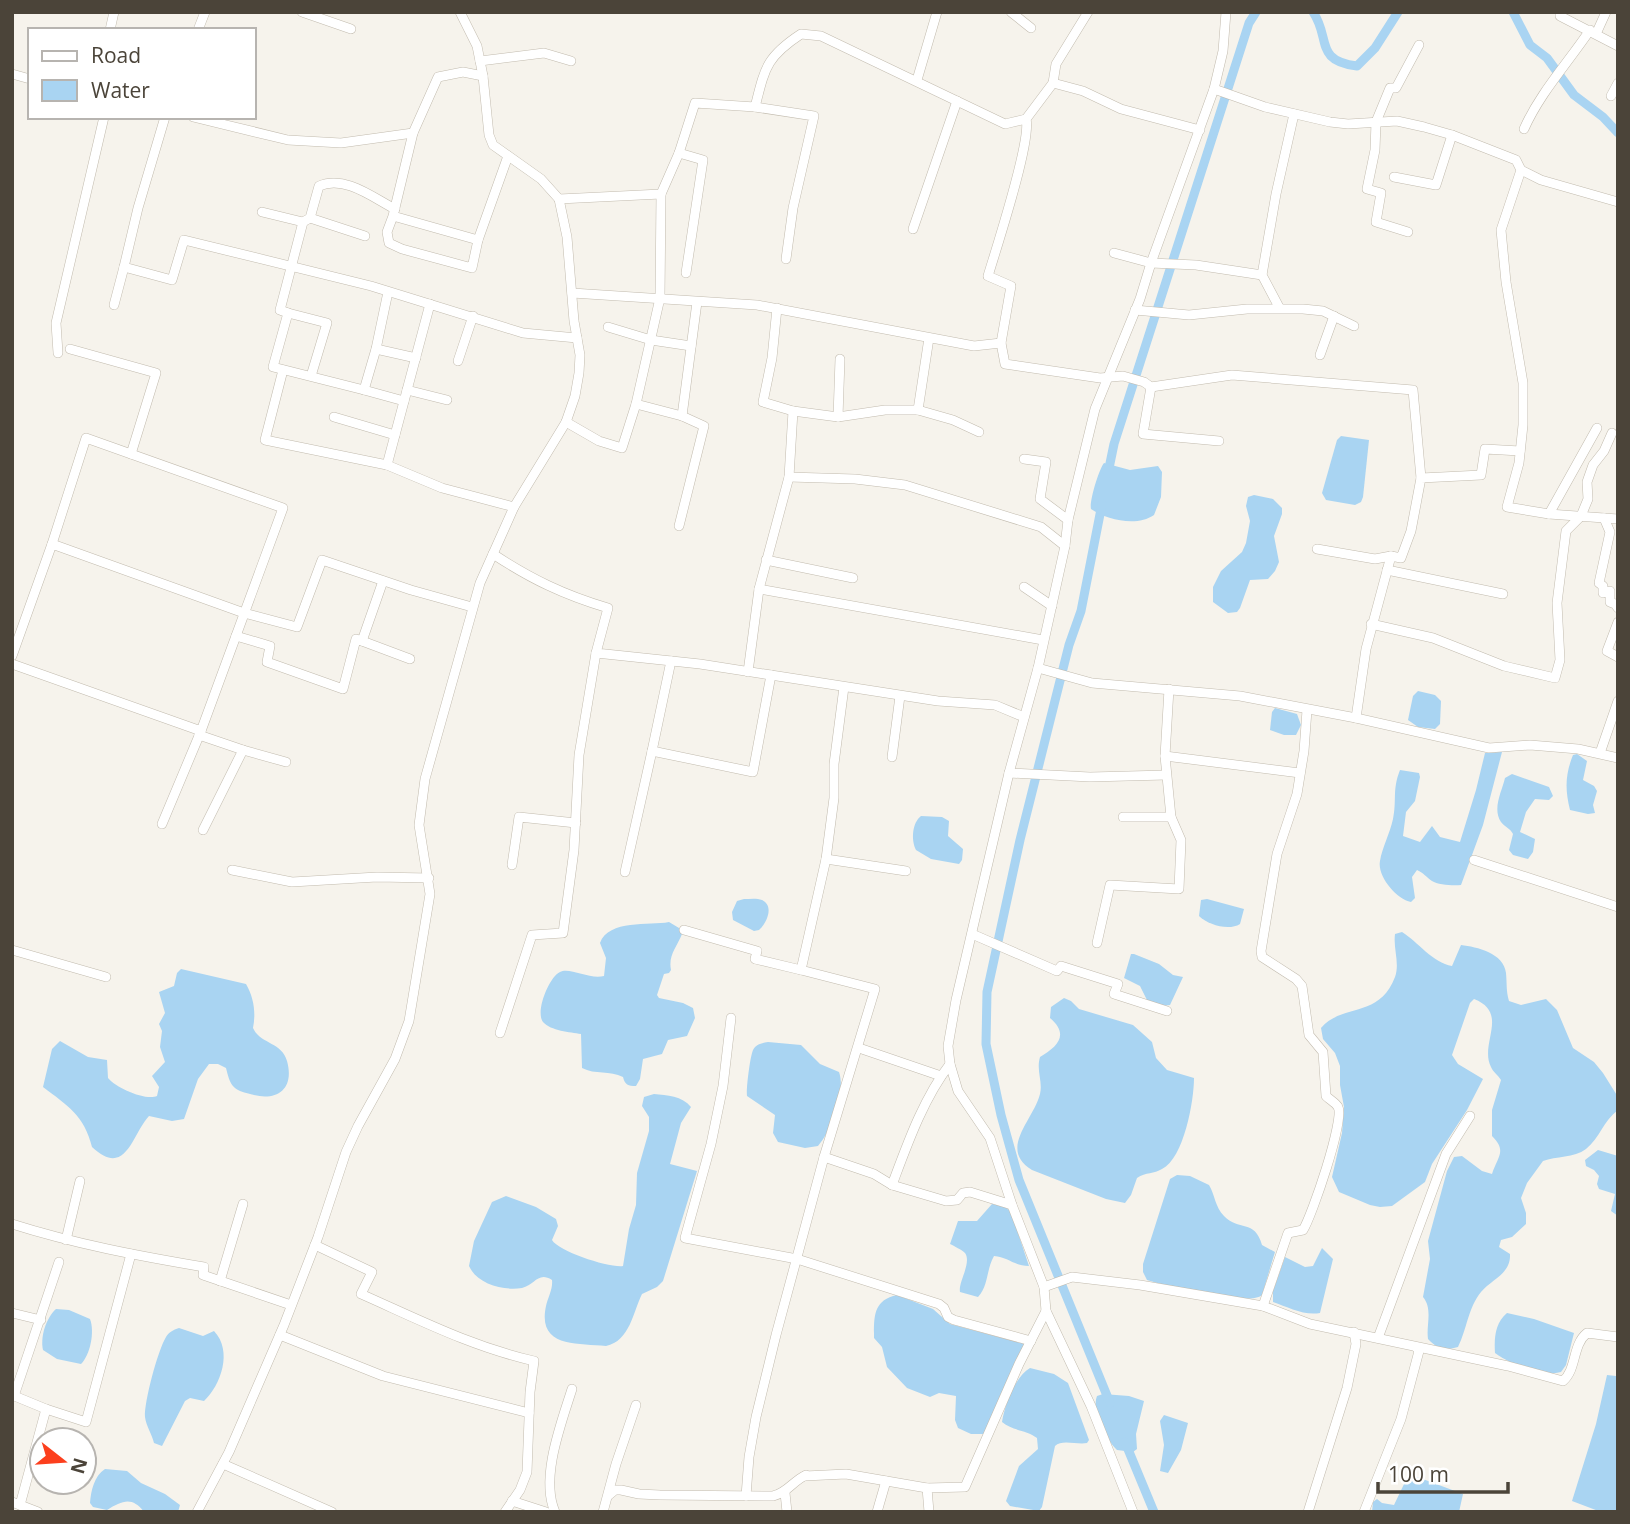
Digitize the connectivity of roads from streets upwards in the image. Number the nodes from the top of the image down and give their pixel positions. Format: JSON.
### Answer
{"nodes":[{"id":1,"x":302,"y":12,"type":"edge"},
{"id":2,"x":460,"y":12,"type":"edge"},
{"id":3,"x":937,"y":12,"type":"edge"},
{"id":4,"x":1011,"y":12,"type":"edge"},
{"id":5,"x":1088,"y":12,"type":"edge"},
{"id":6,"x":1226,"y":12,"type":"edge"},
{"id":7,"x":1560,"y":12,"type":"edge"},
{"id":8,"x":1606,"y":12,"type":"edge"},
{"id":9,"x":1031,"y":28,"type":"dead end"},
{"id":10,"x":351,"y":29,"type":"dead end"},
{"id":11,"x":1593,"y":32,"type":"junction"},
{"id":12,"x":1419,"y":45,"type":"dead end"},
{"id":13,"x":1618,"y":46,"type":"edge"},
{"id":14,"x":480,"y":61,"type":"junction"},
{"id":15,"x":571,"y":61,"type":"dead end"},
{"id":16,"x":483,"y":76,"type":"junction"},
{"id":17,"x":917,"y":80,"type":"junction"},
{"id":18,"x":1052,"y":83,"type":"junction"},
{"id":19,"x":1618,"y":83,"type":"edge"},
{"id":20,"x":1214,"y":89,"type":"junction"},
{"id":21,"x":1611,"y":96,"type":"dead end"},
{"id":22,"x":957,"y":101,"type":"junction"},
{"id":23,"x":755,"y":107,"type":"junction"},
{"id":24,"x":1294,"y":114,"type":"junction"},
{"id":25,"x":104,"y":119,"type":"edge"},
{"id":26,"x":163,"y":119,"type":"edge"},
{"id":27,"x":199,"y":119,"type":"edge"},
{"id":28,"x":1026,"y":119,"type":"junction"},
{"id":29,"x":1376,"y":122,"type":"junction"},
{"id":30,"x":1200,"y":130,"type":"junction"},
{"id":31,"x":1524,"y":130,"type":"dead end"},
{"id":32,"x":413,"y":133,"type":"junction"},
{"id":33,"x":1452,"y":135,"type":"junction"},
{"id":34,"x":678,"y":153,"type":"junction"},
{"id":35,"x":508,"y":156,"type":"junction"},
{"id":36,"x":1521,"y":170,"type":"junction"},
{"id":37,"x":1394,"y":177,"type":"dead end"},
{"id":38,"x":660,"y":194,"type":"junction"},
{"id":39,"x":559,"y":199,"type":"junction"},
{"id":40,"x":1618,"y":202,"type":"edge"},
{"id":41,"x":262,"y":212,"type":"dead end"},
{"id":42,"x":394,"y":213,"type":"junction"},
{"id":43,"x":306,"y":220,"type":"junction"},
{"id":44,"x":913,"y":229,"type":"dead end"},
{"id":45,"x":1408,"y":232,"type":"dead end"},
{"id":46,"x":365,"y":236,"type":"dead end"},
{"id":47,"x":478,"y":240,"type":"junction"},
{"id":48,"x":1114,"y":253,"type":"dead end"},
{"id":49,"x":786,"y":259,"type":"dead end"},
{"id":50,"x":1154,"y":263,"type":"junction"},
{"id":51,"x":290,"y":266,"type":"junction"},
{"id":52,"x":124,"y":267,"type":"junction"},
{"id":53,"x":686,"y":273,"type":"dead end"},
{"id":54,"x":1262,"y":275,"type":"junction"},
{"id":55,"x":388,"y":292,"type":"junction"},
{"id":56,"x":572,"y":293,"type":"junction"},
{"id":57,"x":660,"y":298,"type":"junction"},
{"id":58,"x":697,"y":302,"type":"junction"},
{"id":59,"x":430,"y":304,"type":"junction"},
{"id":60,"x":114,"y":305,"type":"dead end"},
{"id":61,"x":1279,"y":307,"type":"junction"},
{"id":62,"x":777,"y":308,"type":"junction"},
{"id":63,"x":1135,"y":310,"type":"junction"},
{"id":64,"x":288,"y":313,"type":"junction"},
{"id":65,"x":473,"y":316,"type":"junction"},
{"id":66,"x":1334,"y":316,"type":"junction"},
{"id":67,"x":1353,"y":326,"type":"dead end"},
{"id":68,"x":608,"y":327,"type":"dead end"},
{"id":69,"x":577,"y":338,"type":"junction"},
{"id":70,"x":929,"y":338,"type":"junction"},
{"id":71,"x":651,"y":340,"type":"junction"},
{"id":72,"x":1002,"y":343,"type":"junction"},
{"id":73,"x":691,"y":346,"type":"junction"},
{"id":74,"x":70,"y":349,"type":"dead end"},
{"id":75,"x":376,"y":349,"type":"junction"},
{"id":76,"x":58,"y":353,"type":"dead end"},
{"id":77,"x":1320,"y":355,"type":"dead end"},
{"id":78,"x":416,"y":358,"type":"junction"},
{"id":79,"x":840,"y":359,"type":"dead end"},
{"id":80,"x":458,"y":361,"type":"dead end"},
{"id":81,"x":283,"y":369,"type":"junction"},
{"id":82,"x":311,"y":376,"type":"junction"},
{"id":83,"x":1107,"y":377,"type":"junction"},
{"id":84,"x":1147,"y":384,"type":"junction"},
{"id":85,"x":364,"y":390,"type":"junction"},
{"id":86,"x":407,"y":390,"type":"junction"},
{"id":87,"x":447,"y":400,"type":"dead end"},
{"id":88,"x":404,"y":401,"type":"junction"},
{"id":89,"x":636,"y":404,"type":"junction"},
{"id":90,"x":918,"y":410,"type":"junction"},
{"id":91,"x":793,"y":411,"type":"junction"},
{"id":92,"x":682,"y":416,"type":"junction"},
{"id":93,"x":334,"y":417,"type":"dead end"},
{"id":94,"x":838,"y":417,"type":"junction"},
{"id":95,"x":566,"y":422,"type":"junction"},
{"id":96,"x":1597,"y":428,"type":"dead end"},
{"id":97,"x":979,"y":432,"type":"dead end"},
{"id":98,"x":1612,"y":432,"type":"dead end"},
{"id":99,"x":395,"y":435,"type":"junction"},
{"id":100,"x":1219,"y":441,"type":"dead end"},
{"id":101,"x":1521,"y":451,"type":"junction"},
{"id":102,"x":131,"y":454,"type":"junction"},
{"id":103,"x":1024,"y":458,"type":"dead end"},
{"id":104,"x":387,"y":465,"type":"junction"},
{"id":105,"x":789,"y":477,"type":"junction"},
{"id":106,"x":1421,"y":478,"type":"junction"},
{"id":107,"x":514,"y":507,"type":"junction"},
{"id":108,"x":1549,"y":514,"type":"junction"},
{"id":109,"x":1581,"y":516,"type":"junction"},
{"id":110,"x":1604,"y":518,"type":"junction"},
{"id":111,"x":1618,"y":519,"type":"edge"},
{"id":112,"x":1068,"y":520,"type":"junction"},
{"id":113,"x":679,"y":526,"type":"dead end"},
{"id":114,"x":52,"y":544,"type":"junction"},
{"id":115,"x":1065,"y":546,"type":"junction"},
{"id":116,"x":1317,"y":549,"type":"dead end"},
{"id":117,"x":493,"y":554,"type":"junction"},
{"id":118,"x":1391,"y":556,"type":"junction"},
{"id":119,"x":766,"y":561,"type":"junction"},
{"id":120,"x":1387,"y":570,"type":"junction"},
{"id":121,"x":853,"y":578,"type":"dead end"},
{"id":122,"x":383,"y":581,"type":"junction"},
{"id":123,"x":1024,"y":587,"type":"dead end"},
{"id":124,"x":759,"y":589,"type":"junction"},
{"id":125,"x":1503,"y":594,"type":"dead end"},
{"id":126,"x":1052,"y":606,"type":"junction"},
{"id":127,"x":472,"y":607,"type":"junction"},
{"id":128,"x":1618,"y":608,"type":"edge"},
{"id":129,"x":244,"y":613,"type":"junction"},
{"id":130,"x":1618,"y":622,"type":"edge"},
{"id":131,"x":1371,"y":624,"type":"junction"},
{"id":132,"x":236,"y":636,"type":"junction"},
{"id":133,"x":1044,"y":640,"type":"junction"},
{"id":134,"x":362,"y":641,"type":"junction"},
{"id":135,"x":596,"y":653,"type":"junction"},
{"id":136,"x":12,"y":656,"type":"edge"},
{"id":137,"x":1618,"y":657,"type":"edge"},
{"id":138,"x":410,"y":659,"type":"dead end"},
{"id":139,"x":671,"y":660,"type":"junction"},
{"id":140,"x":12,"y":664,"type":"edge"},
{"id":141,"x":1038,"y":668,"type":"junction"},
{"id":142,"x":748,"y":672,"type":"junction"},
{"id":143,"x":771,"y":675,"type":"junction"},
{"id":144,"x":844,"y":687,"type":"junction"},
{"id":145,"x":1169,"y":689,"type":"junction"},
{"id":146,"x":900,"y":695,"type":"junction"},
{"id":147,"x":1618,"y":701,"type":"edge"},
{"id":148,"x":1307,"y":710,"type":"junction"},
{"id":149,"x":1024,"y":717,"type":"junction"},
{"id":150,"x":1356,"y":718,"type":"junction"},
{"id":151,"x":200,"y":733,"type":"junction"},
{"id":152,"x":243,"y":750,"type":"junction"},
{"id":153,"x":652,"y":751,"type":"junction"},
{"id":154,"x":1600,"y":753,"type":"junction"},
{"id":155,"x":1165,"y":757,"type":"junction"},
{"id":156,"x":892,"y":758,"type":"dead end"},
{"id":157,"x":1618,"y":758,"type":"edge"},
{"id":158,"x":286,"y":762,"type":"dead end"},
{"id":159,"x":1013,"y":773,"type":"junction"},
{"id":160,"x":1300,"y":773,"type":"junction"},
{"id":161,"x":1167,"y":775,"type":"junction"},
{"id":162,"x":1123,"y":817,"type":"dead end"},
{"id":163,"x":1171,"y":817,"type":"junction"},
{"id":164,"x":576,"y":823,"type":"junction"},
{"id":165,"x":163,"y":824,"type":"dead end"},
{"id":166,"x":203,"y":830,"type":"dead end"},
{"id":167,"x":826,"y":859,"type":"junction"},
{"id":168,"x":1474,"y":860,"type":"dead end"},
{"id":169,"x":512,"y":865,"type":"dead end"},
{"id":170,"x":232,"y":870,"type":"dead end"},
{"id":171,"x":906,"y":871,"type":"dead end"},
{"id":172,"x":625,"y":872,"type":"dead end"},
{"id":173,"x":429,"y":878,"type":"junction"},
{"id":174,"x":1618,"y":907,"type":"edge"},
{"id":175,"x":684,"y":930,"type":"dead end"},
{"id":176,"x":976,"y":935,"type":"junction"},
{"id":177,"x":1097,"y":943,"type":"dead end"},
{"id":178,"x":12,"y":950,"type":"edge"},
{"id":179,"x":801,"y":970,"type":"junction"},
{"id":180,"x":106,"y":977,"type":"dead end"},
{"id":181,"x":1167,"y":1011,"type":"dead end"},
{"id":182,"x":731,"y":1018,"type":"dead end"},
{"id":183,"x":500,"y":1033,"type":"dead end"},
{"id":184,"x":859,"y":1048,"type":"junction"},
{"id":185,"x":950,"y":1064,"type":"junction"},
{"id":186,"x":941,"y":1076,"type":"junction"},
{"id":187,"x":1471,"y":1116,"type":"dead end"},
{"id":188,"x":824,"y":1157,"type":"junction"},
{"id":189,"x":80,"y":1181,"type":"dead end"},
{"id":190,"x":892,"y":1185,"type":"junction"},
{"id":191,"x":243,"y":1205,"type":"dead end"},
{"id":192,"x":1012,"y":1206,"type":"junction"},
{"id":193,"x":12,"y":1224,"type":"edge"},
{"id":194,"x":66,"y":1240,"type":"junction"},
{"id":195,"x":315,"y":1245,"type":"junction"},
{"id":196,"x":131,"y":1254,"type":"junction"},
{"id":197,"x":797,"y":1259,"type":"junction"},
{"id":198,"x":59,"y":1262,"type":"dead end"},
{"id":199,"x":220,"y":1281,"type":"junction"},
{"id":200,"x":1046,"y":1286,"type":"junction"},
{"id":201,"x":291,"y":1305,"type":"junction"},
{"id":202,"x":1263,"y":1306,"type":"junction"},
{"id":203,"x":1046,"y":1311,"type":"junction"},
{"id":204,"x":12,"y":1314,"type":"edge"},
{"id":205,"x":41,"y":1320,"type":"junction"},
{"id":206,"x":1354,"y":1332,"type":"junction"},
{"id":207,"x":280,"y":1335,"type":"junction"},
{"id":208,"x":1618,"y":1337,"type":"edge"},
{"id":209,"x":1378,"y":1338,"type":"junction"},
{"id":210,"x":1031,"y":1341,"type":"junction"},
{"id":211,"x":1416,"y":1348,"type":"junction"},
{"id":212,"x":572,"y":1389,"type":"dead end"},
{"id":213,"x":13,"y":1395,"type":"edge"},
{"id":214,"x":636,"y":1405,"type":"dead end"},
{"id":215,"x":46,"y":1409,"type":"junction"},
{"id":216,"x":529,"y":1413,"type":"junction"},
{"id":217,"x":223,"y":1464,"type":"junction"},
{"id":218,"x":886,"y":1482,"type":"junction"},
{"id":219,"x":927,"y":1488,"type":"junction"},
{"id":220,"x":785,"y":1493,"type":"junction"},
{"id":221,"x":609,"y":1495,"type":"junction"},
{"id":222,"x":747,"y":1496,"type":"junction"},
{"id":223,"x":512,"y":1501,"type":"junction"},
{"id":224,"x":16,"y":1504,"type":"edge"},
{"id":225,"x":38,"y":1512,"type":"edge"},
{"id":226,"x":197,"y":1512,"type":"edge"},
{"id":227,"x":332,"y":1512,"type":"edge"},
{"id":228,"x":505,"y":1512,"type":"edge"},
{"id":229,"x":546,"y":1512,"type":"edge"},
{"id":230,"x":555,"y":1512,"type":"edge"},
{"id":231,"x":603,"y":1512,"type":"edge"},
{"id":232,"x":788,"y":1512,"type":"edge"},
{"id":233,"x":877,"y":1512,"type":"edge"},
{"id":234,"x":929,"y":1512,"type":"edge"},
{"id":235,"x":1133,"y":1512,"type":"edge"},
{"id":236,"x":1308,"y":1512,"type":"edge"},
{"id":237,"x":1364,"y":1512,"type":"edge"}],
"edges":[{"from":1,"to":10,"type":"street"},
{"from":2,"to":14,"type":"street"},
{"from":3,"to":17,"type":"street"},
{"from":4,"to":9,"type":"street"},
{"from":5,"to":18,"type":"street"},
{"from":6,"to":20,"type":"street"},
{"from":7,"to":11,"type":"street"},
{"from":8,"to":11,"type":"street"},
{"from":11,"to":13,"type":"street"},
{"from":11,"to":31,"type":"street"},
{"from":12,"to":29,"type":"street"},
{"from":14,"to":15,"type":"street"},
{"from":14,"to":16,"type":"street"},
{"from":16,"to":32,"type":"street"},
{"from":16,"to":35,"type":"street"},
{"from":17,"to":22,"type":"street"},
{"from":17,"to":23,"type":"street"},
{"from":18,"to":28,"type":"street"},
{"from":18,"to":30,"type":"street"},
{"from":19,"to":21,"type":"street"},
{"from":20,"to":24,"type":"street"},
{"from":20,"to":30,"type":"street"},
{"from":22,"to":28,"type":"street"},
{"from":22,"to":44,"type":"street"},
{"from":23,"to":34,"type":"street"},
{"from":23,"to":49,"type":"street"},
{"from":24,"to":29,"type":"street"},
{"from":24,"to":54,"type":"street"},
{"from":25,"to":76,"type":"street"},
{"from":26,"to":52,"type":"street"},
{"from":27,"to":32,"type":"street"},
{"from":28,"to":72,"type":"street"},
{"from":29,"to":33,"type":"street"},
{"from":29,"to":45,"type":"street"},
{"from":30,"to":50,"type":"street"},
{"from":32,"to":42,"type":"street"},
{"from":33,"to":36,"type":"street"},
{"from":33,"to":37,"type":"street"},
{"from":34,"to":38,"type":"street"},
{"from":34,"to":53,"type":"street"},
{"from":35,"to":39,"type":"street"},
{"from":35,"to":47,"type":"street"},
{"from":36,"to":40,"type":"street"},
{"from":36,"to":101,"type":"street"},
{"from":38,"to":39,"type":"street"},
{"from":38,"to":57,"type":"street"},
{"from":39,"to":56,"type":"street"},
{"from":41,"to":43,"type":"street"},
{"from":42,"to":43,"type":"street"},
{"from":42,"to":47,"type":"street"},
{"from":42,"to":47,"type":"street"},
{"from":43,"to":46,"type":"street"},
{"from":43,"to":51,"type":"street"},
{"from":48,"to":50,"type":"street"},
{"from":50,"to":54,"type":"street"},
{"from":50,"to":63,"type":"street"},
{"from":51,"to":52,"type":"street"},
{"from":51,"to":55,"type":"street"},
{"from":51,"to":64,"type":"street"},
{"from":52,"to":60,"type":"street"},
{"from":54,"to":61,"type":"street"},
{"from":55,"to":59,"type":"street"},
{"from":55,"to":75,"type":"street"},
{"from":56,"to":57,"type":"street"},
{"from":56,"to":69,"type":"street"},
{"from":57,"to":58,"type":"street"},
{"from":57,"to":71,"type":"street"},
{"from":58,"to":62,"type":"street"},
{"from":58,"to":73,"type":"street"},
{"from":59,"to":65,"type":"street"},
{"from":59,"to":78,"type":"street"},
{"from":61,"to":63,"type":"street"},
{"from":61,"to":66,"type":"street"},
{"from":62,"to":70,"type":"street"},
{"from":62,"to":91,"type":"street"},
{"from":63,"to":83,"type":"street"},
{"from":64,"to":81,"type":"street"},
{"from":64,"to":82,"type":"street"},
{"from":65,"to":69,"type":"street"},
{"from":65,"to":80,"type":"street"},
{"from":66,"to":67,"type":"street"},
{"from":66,"to":77,"type":"street"},
{"from":68,"to":71,"type":"street"},
{"from":69,"to":95,"type":"street"},
{"from":70,"to":72,"type":"street"},
{"from":70,"to":90,"type":"street"},
{"from":71,"to":73,"type":"street"},
{"from":71,"to":89,"type":"street"},
{"from":72,"to":83,"type":"street"},
{"from":73,"to":92,"type":"street"},
{"from":74,"to":102,"type":"street"},
{"from":75,"to":78,"type":"street"},
{"from":75,"to":85,"type":"street"},
{"from":78,"to":86,"type":"street"},
{"from":79,"to":94,"type":"street"},
{"from":81,"to":82,"type":"street"},
{"from":81,"to":104,"type":"street"},
{"from":82,"to":85,"type":"street"},
{"from":83,"to":84,"type":"street"},
{"from":83,"to":112,"type":"street"},
{"from":84,"to":100,"type":"street"},
{"from":84,"to":106,"type":"street"},
{"from":85,"to":88,"type":"street"},
{"from":86,"to":87,"type":"street"},
{"from":86,"to":88,"type":"street"},
{"from":88,"to":99,"type":"street"},
{"from":89,"to":92,"type":"street"},
{"from":89,"to":95,"type":"street"},
{"from":90,"to":94,"type":"street"},
{"from":90,"to":97,"type":"street"},
{"from":91,"to":94,"type":"street"},
{"from":91,"to":105,"type":"street"},
{"from":92,"to":113,"type":"street"},
{"from":93,"to":99,"type":"street"},
{"from":95,"to":107,"type":"street"},
{"from":96,"to":108,"type":"street"},
{"from":98,"to":109,"type":"street"},
{"from":99,"to":104,"type":"street"},
{"from":101,"to":106,"type":"street"},
{"from":101,"to":108,"type":"street"},
{"from":102,"to":114,"type":"street"},
{"from":102,"to":129,"type":"street"},
{"from":103,"to":112,"type":"street"},
{"from":104,"to":107,"type":"street"},
{"from":105,"to":115,"type":"street"},
{"from":105,"to":119,"type":"street"},
{"from":106,"to":118,"type":"street"},
{"from":107,"to":117,"type":"street"},
{"from":108,"to":109,"type":"street"},
{"from":109,"to":110,"type":"street"},
{"from":109,"to":131,"type":"street"},
{"from":110,"to":111,"type":"street"},
{"from":110,"to":128,"type":"street"},
{"from":112,"to":115,"type":"street"},
{"from":114,"to":129,"type":"street"},
{"from":114,"to":136,"type":"street"},
{"from":115,"to":126,"type":"street"},
{"from":116,"to":118,"type":"street"},
{"from":117,"to":127,"type":"street"},
{"from":117,"to":135,"type":"street"},
{"from":118,"to":120,"type":"street"},
{"from":119,"to":121,"type":"street"},
{"from":119,"to":124,"type":"street"},
{"from":120,"to":125,"type":"street"},
{"from":120,"to":131,"type":"street"},
{"from":122,"to":127,"type":"street"},
{"from":122,"to":129,"type":"street"},
{"from":122,"to":134,"type":"street"},
{"from":123,"to":126,"type":"street"},
{"from":124,"to":133,"type":"street"},
{"from":124,"to":142,"type":"street"},
{"from":126,"to":133,"type":"street"},
{"from":127,"to":173,"type":"street"},
{"from":129,"to":132,"type":"street"},
{"from":130,"to":137,"type":"street"},
{"from":131,"to":150,"type":"street"},
{"from":132,"to":134,"type":"street"},
{"from":132,"to":151,"type":"street"},
{"from":133,"to":141,"type":"street"},
{"from":134,"to":138,"type":"street"},
{"from":135,"to":139,"type":"street"},
{"from":135,"to":164,"type":"street"},
{"from":139,"to":142,"type":"street"},
{"from":139,"to":153,"type":"street"},
{"from":140,"to":151,"type":"street"},
{"from":141,"to":145,"type":"street"},
{"from":141,"to":149,"type":"street"},
{"from":142,"to":143,"type":"street"},
{"from":143,"to":144,"type":"street"},
{"from":143,"to":153,"type":"street"},
{"from":144,"to":146,"type":"street"},
{"from":144,"to":167,"type":"street"},
{"from":145,"to":148,"type":"street"},
{"from":145,"to":155,"type":"street"},
{"from":146,"to":149,"type":"street"},
{"from":146,"to":156,"type":"street"},
{"from":147,"to":154,"type":"street"},
{"from":148,"to":150,"type":"street"},
{"from":148,"to":160,"type":"street"},
{"from":149,"to":159,"type":"street"},
{"from":150,"to":154,"type":"street"},
{"from":151,"to":152,"type":"street"},
{"from":151,"to":165,"type":"street"},
{"from":152,"to":158,"type":"street"},
{"from":152,"to":166,"type":"street"},
{"from":153,"to":172,"type":"street"},
{"from":154,"to":157,"type":"street"},
{"from":155,"to":160,"type":"street"},
{"from":155,"to":161,"type":"street"},
{"from":159,"to":161,"type":"street"},
{"from":159,"to":176,"type":"street"},
{"from":160,"to":202,"type":"street"},
{"from":161,"to":163,"type":"street"},
{"from":162,"to":163,"type":"street"},
{"from":163,"to":177,"type":"street"},
{"from":164,"to":169,"type":"street"},
{"from":164,"to":183,"type":"street"},
{"from":167,"to":171,"type":"street"},
{"from":167,"to":179,"type":"street"},
{"from":168,"to":174,"type":"street"},
{"from":170,"to":173,"type":"street"},
{"from":173,"to":195,"type":"street"},
{"from":175,"to":179,"type":"street"},
{"from":176,"to":181,"type":"street"},
{"from":176,"to":185,"type":"street"},
{"from":178,"to":180,"type":"street"},
{"from":179,"to":184,"type":"street"},
{"from":182,"to":197,"type":"street"},
{"from":184,"to":186,"type":"street"},
{"from":184,"to":188,"type":"street"},
{"from":185,"to":186,"type":"street"},
{"from":185,"to":192,"type":"street"},
{"from":186,"to":190,"type":"street"},
{"from":187,"to":209,"type":"street"},
{"from":188,"to":190,"type":"street"},
{"from":188,"to":197,"type":"street"},
{"from":189,"to":194,"type":"street"},
{"from":190,"to":192,"type":"street"},
{"from":191,"to":199,"type":"street"},
{"from":192,"to":200,"type":"street"},
{"from":193,"to":194,"type":"street"},
{"from":194,"to":196,"type":"street"},
{"from":195,"to":201,"type":"street"},
{"from":195,"to":216,"type":"street"},
{"from":196,"to":199,"type":"street"},
{"from":196,"to":215,"type":"street"},
{"from":197,"to":210,"type":"street"},
{"from":197,"to":222,"type":"street"},
{"from":198,"to":205,"type":"street"},
{"from":199,"to":201,"type":"street"},
{"from":200,"to":202,"type":"street"},
{"from":200,"to":203,"type":"street"},
{"from":201,"to":207,"type":"street"},
{"from":202,"to":206,"type":"street"},
{"from":203,"to":210,"type":"street"},
{"from":203,"to":235,"type":"street"},
{"from":204,"to":205,"type":"street"},
{"from":205,"to":213,"type":"street"},
{"from":206,"to":209,"type":"street"},
{"from":206,"to":236,"type":"street"},
{"from":207,"to":216,"type":"street"},
{"from":207,"to":217,"type":"street"},
{"from":208,"to":211,"type":"street"},
{"from":209,"to":211,"type":"street"},
{"from":210,"to":219,"type":"street"},
{"from":211,"to":237,"type":"street"},
{"from":212,"to":230,"type":"street"},
{"from":213,"to":215,"type":"street"},
{"from":214,"to":221,"type":"street"},
{"from":215,"to":224,"type":"street"},
{"from":216,"to":223,"type":"street"},
{"from":217,"to":226,"type":"street"},
{"from":217,"to":227,"type":"street"},
{"from":218,"to":219,"type":"street"},
{"from":218,"to":220,"type":"street"},
{"from":218,"to":233,"type":"street"},
{"from":219,"to":234,"type":"street"},
{"from":220,"to":222,"type":"street"},
{"from":220,"to":232,"type":"street"},
{"from":221,"to":222,"type":"street"},
{"from":221,"to":231,"type":"street"},
{"from":223,"to":228,"type":"street"},
{"from":223,"to":229,"type":"street"},
{"from":224,"to":225,"type":"street"}]}
